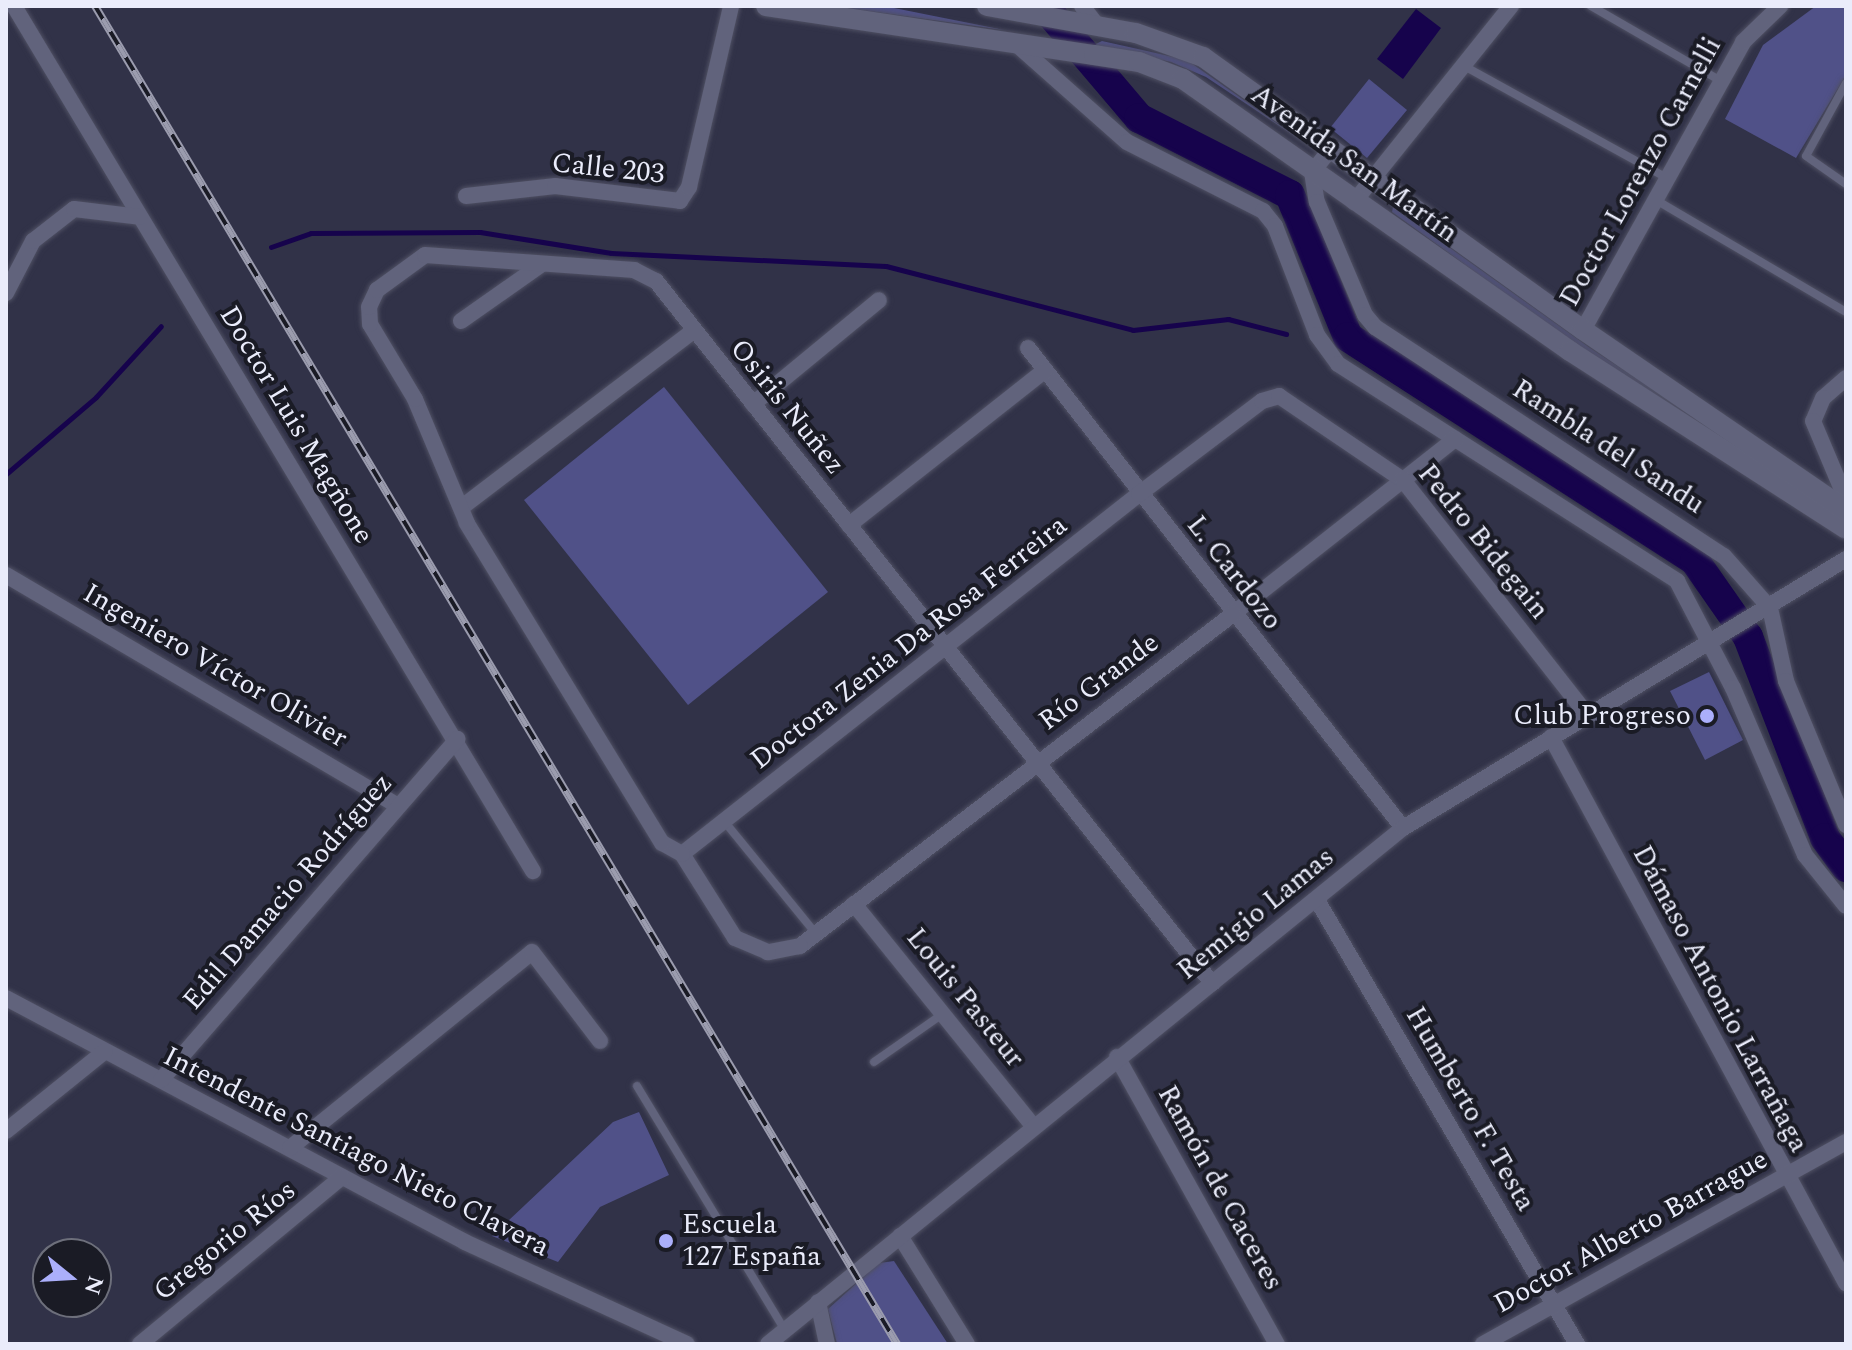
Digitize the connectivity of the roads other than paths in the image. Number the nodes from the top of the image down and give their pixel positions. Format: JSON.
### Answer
{"nodes":[{"id":1,"x":14,"y":6,"type":"edge"},
{"id":2,"x":731,"y":6,"type":"edge"},
{"id":3,"x":766,"y":6,"type":"edge"},
{"id":4,"x":987,"y":6,"type":"edge"},
{"id":5,"x":1591,"y":6,"type":"edge"},
{"id":6,"x":1780,"y":6,"type":"edge"},
{"id":7,"x":1503,"y":9,"type":"edge"},
{"id":8,"x":1078,"y":14,"type":"edge"},
{"id":9,"x":1021,"y":44,"type":"junction"},
{"id":10,"x":1463,"y":65,"type":"junction"},
{"id":11,"x":1721,"y":81,"type":"junction"},
{"id":12,"x":1846,"y":83,"type":"edge"},
{"id":13,"x":1330,"y":150,"type":"junction"},
{"id":14,"x":1312,"y":172,"type":"junction"},
{"id":15,"x":1667,"y":178,"type":"junction"},
{"id":16,"x":1371,"y":180,"type":"junction"},
{"id":17,"x":1846,"y":184,"type":"edge"},
{"id":18,"x":466,"y":196,"type":"dead end"},
{"id":19,"x":1655,"y":200,"type":"junction"},
{"id":20,"x":1354,"y":202,"type":"junction"},
{"id":21,"x":140,"y":217,"type":"junction"},
{"id":22,"x":542,"y":264,"type":"junction"},
{"id":23,"x":6,"y":293,"type":"edge"},
{"id":24,"x":879,"y":300,"type":"dead end"},
{"id":25,"x":1846,"y":312,"type":"edge"},
{"id":26,"x":461,"y":321,"type":"dead end"},
{"id":27,"x":1583,"y":330,"type":"junction"},
{"id":28,"x":692,"y":332,"type":"junction"},
{"id":29,"x":1028,"y":348,"type":"dead end"},
{"id":30,"x":1045,"y":370,"type":"junction"},
{"id":31,"x":1846,"y":378,"type":"edge"},
{"id":32,"x":1279,"y":396,"type":"joint"},
{"id":33,"x":753,"y":404,"type":"junction"},
{"id":34,"x":1455,"y":439,"type":"junction"},
{"id":35,"x":1403,"y":480,"type":"junction"},
{"id":36,"x":1139,"y":494,"type":"junction"},
{"id":37,"x":1846,"y":499,"type":"edge"},
{"id":38,"x":462,"y":507,"type":"junction"},
{"id":39,"x":1846,"y":510,"type":"edge"},
{"id":40,"x":849,"y":525,"type":"junction"},
{"id":41,"x":1846,"y":529,"type":"edge"},
{"id":42,"x":1846,"y":559,"type":"edge"},
{"id":43,"x":6,"y":575,"type":"edge"},
{"id":44,"x":1765,"y":610,"type":"junction"},
{"id":45,"x":1233,"y":614,"type":"junction"},
{"id":46,"x":1714,"y":642,"type":"junction"},
{"id":47,"x":946,"y":649,"type":"junction"},
{"id":48,"x":1587,"y":715,"type":"junction"},
{"id":49,"x":1551,"y":737,"type":"junction"},
{"id":50,"x":457,"y":739,"type":"junction"},
{"id":51,"x":1036,"y":762,"type":"junction"},
{"id":52,"x":397,"y":805,"type":"junction"},
{"id":53,"x":724,"y":821,"type":"junction"},
{"id":54,"x":1846,"y":825,"type":"edge"},
{"id":55,"x":1403,"y":828,"type":"junction"},
{"id":56,"x":682,"y":854,"type":"junction"},
{"id":57,"x":533,"y":871,"type":"dead end"},
{"id":58,"x":1317,"y":900,"type":"junction"},
{"id":59,"x":854,"y":904,"type":"junction"},
{"id":60,"x":1846,"y":906,"type":"edge"},
{"id":61,"x":816,"y":934,"type":"junction"},
{"id":62,"x":1212,"y":983,"type":"junction"},
{"id":63,"x":6,"y":998,"type":"edge"},
{"id":64,"x":945,"y":1013,"type":"junction"},
{"id":65,"x":600,"y":1041,"type":"dead end"},
{"id":66,"x":105,"y":1051,"type":"junction"},
{"id":67,"x":1117,"y":1057,"type":"junction"},
{"id":68,"x":874,"y":1062,"type":"dead end"},
{"id":69,"x":161,"y":1080,"type":"junction"},
{"id":70,"x":637,"y":1086,"type":"dead end"},
{"id":71,"x":1033,"y":1126,"type":"junction"},
{"id":72,"x":6,"y":1131,"type":"edge"},
{"id":73,"x":1846,"y":1142,"type":"edge"},
{"id":74,"x":290,"y":1148,"type":"junction"},
{"id":75,"x":1785,"y":1175,"type":"junction"},
{"id":76,"x":342,"y":1177,"type":"junction"},
{"id":77,"x":900,"y":1236,"type":"junction"},
{"id":78,"x":1846,"y":1283,"type":"edge"},
{"id":79,"x":818,"y":1302,"type":"junction"},
{"id":80,"x":1555,"y":1305,"type":"junction"},
{"id":81,"x":785,"y":1330,"type":"junction"},
{"id":82,"x":140,"y":1344,"type":"edge"},
{"id":83,"x":687,"y":1344,"type":"edge"},
{"id":84,"x":768,"y":1344,"type":"edge"},
{"id":85,"x":827,"y":1344,"type":"edge"},
{"id":86,"x":967,"y":1344,"type":"edge"},
{"id":87,"x":1277,"y":1344,"type":"edge"},
{"id":88,"x":1483,"y":1344,"type":"edge"},
{"id":89,"x":1577,"y":1344,"type":"edge"}],
"edges":[{"from":1,"to":21,"type":"street","name":"Doctor Luis Magñone"},
{"from":2,"to":18,"type":"street","name":"Calle 203"},
{"from":3,"to":9,"type":"street","name":"Avenida San Martín"},
{"from":4,"to":8,"type":"street","name":"Avenida San Martín"},
{"from":5,"to":11,"type":"lane"},
{"from":6,"to":11,"type":"street","name":"Doctor Lorenzo Carnelli"},
{"from":7,"to":10,"type":"street"},
{"from":8,"to":13,"type":"street","name":"Avenida San Martín"},
{"from":9,"to":14,"type":"street","name":"Avenida San Martín"},
{"from":9,"to":34,"type":"street"},
{"from":10,"to":15,"type":"lane"},
{"from":10,"to":16,"type":"street"},
{"from":11,"to":15,"type":"street","name":"Doctor Lorenzo Carnelli"},
{"from":12,"to":17,"type":"lane"},
{"from":13,"to":14,"type":"street"},
{"from":13,"to":16,"type":"street","name":"Avenida San Martín"},
{"from":14,"to":20,"type":"street","name":"Avenida San Martín"},
{"from":14,"to":44,"type":"street","name":"Rambla del Sandu"},
{"from":15,"to":19,"type":"street","name":"Doctor Lorenzo Carnelli"},
{"from":16,"to":20,"type":"street"},
{"from":16,"to":27,"type":"street","name":"Avenida San Martín"},
{"from":19,"to":25,"type":"lane"},
{"from":19,"to":27,"type":"street","name":"Doctor Lorenzo Carnelli"},
{"from":20,"to":41,"type":"street","name":"Avenida San Martín"},
{"from":21,"to":23,"type":"street"},
{"from":21,"to":50,"type":"street","name":"Doctor Luis Magñone"},
{"from":22,"to":26,"type":"street"},
{"from":22,"to":28,"type":"street","name":"Osiris Nuñez"},
{"from":22,"to":38,"type":"street","name":"Osiris Nuñez"},
{"from":24,"to":33,"type":"street"},
{"from":27,"to":39,"type":"street","name":"Avenida San Martín"},
{"from":28,"to":33,"type":"street","name":"Osiris Nuñez"},
{"from":28,"to":38,"type":"street"},
{"from":29,"to":30,"type":"street","name":"L. Cardozo"},
{"from":30,"to":36,"type":"street","name":"L. Cardozo"},
{"from":30,"to":40,"type":"street"},
{"from":31,"to":37,"type":"street"},
{"from":32,"to":35,"type":"street","name":"Pedro Bidegain"},
{"from":32,"to":36,"type":"street","name":"Doctora Zenia Da Rosa Ferreira"},
{"from":33,"to":40,"type":"street","name":"Osiris Nuñez"},
{"from":34,"to":35,"type":"street","name":"Río Grande"},
{"from":34,"to":46,"type":"street"},
{"from":35,"to":45,"type":"street","name":"Río Grande"},
{"from":35,"to":48,"type":"street","name":"Pedro Bidegain"},
{"from":36,"to":45,"type":"street","name":"L. Cardozo"},
{"from":36,"to":47,"type":"street","name":"Doctora Zenia Da Rosa Ferreira"},
{"from":38,"to":56,"type":"street","name":"Osiris Nuñez"},
{"from":40,"to":47,"type":"street","name":"Osiris Nuñez"},
{"from":42,"to":44,"type":"street","name":"Remigio Lamas"},
{"from":43,"to":52,"type":"street","name":"Ingeniero Víctor Olivier"},
{"from":44,"to":46,"type":"street","name":"Remigio Lamas"},
{"from":44,"to":54,"type":"street"},
{"from":45,"to":51,"type":"street","name":"Río Grande"},
{"from":45,"to":55,"type":"street","name":"L. Cardozo"},
{"from":46,"to":48,"type":"street","name":"Remigio Lamas"},
{"from":46,"to":60,"type":"street"},
{"from":47,"to":51,"type":"street","name":"Osiris Nuñez"},
{"from":47,"to":53,"type":"street","name":"Doctora Zenia Da Rosa Ferreira"},
{"from":48,"to":49,"type":"street","name":"Remigio Lamas"},
{"from":49,"to":55,"type":"street","name":"Remigio Lamas"},
{"from":49,"to":75,"type":"street","name":"Dámaso Antonio Larrañaga"},
{"from":50,"to":52,"type":"street","name":"Edil Damacio Rodríguez"},
{"from":50,"to":57,"type":"street","name":"Doctor Luis Magñone"},
{"from":51,"to":59,"type":"street","name":"Río Grande"},
{"from":51,"to":62,"type":"street","name":"Osiris Nuñez"},
{"from":52,"to":69,"type":"street","name":"Edil Damacio Rodríguez"},
{"from":53,"to":56,"type":"street","name":"Doctora Zenia Da Rosa Ferreira"},
{"from":53,"to":61,"type":"lane"},
{"from":55,"to":58,"type":"street","name":"Remigio Lamas"},
{"from":56,"to":61,"type":"street","name":"Río Grande"},
{"from":58,"to":62,"type":"street","name":"Remigio Lamas"},
{"from":58,"to":80,"type":"street","name":"Humberto F. Testa"},
{"from":59,"to":61,"type":"street","name":"Río Grande"},
{"from":59,"to":64,"type":"street","name":"Louis Pasteur"},
{"from":62,"to":67,"type":"street","name":"Remigio Lamas"},
{"from":63,"to":66,"type":"street","name":"Intendente Santiago Nieto Clavera"},
{"from":64,"to":68,"type":"lane"},
{"from":64,"to":71,"type":"street","name":"Louis Pasteur"},
{"from":65,"to":74,"type":"street"},
{"from":66,"to":69,"type":"street","name":"Intendente Santiago Nieto Clavera"},
{"from":66,"to":72,"type":"street"},
{"from":67,"to":71,"type":"street","name":"Remigio Lamas"},
{"from":67,"to":87,"type":"street","name":"Ramón de Caceres"},
{"from":69,"to":74,"type":"street","name":"Intendente Santiago Nieto Clavera"},
{"from":70,"to":81,"type":"lane"},
{"from":71,"to":77,"type":"street","name":"Remigio Lamas"},
{"from":73,"to":75,"type":"street","name":"Doctor Alberto Barrague"},
{"from":74,"to":76,"type":"street","name":"Intendente Santiago Nieto Clavera"},
{"from":75,"to":78,"type":"street","name":"Dámaso Antonio Larrañaga"},
{"from":75,"to":80,"type":"street","name":"Doctor Alberto Barrague"},
{"from":76,"to":82,"type":"street","name":"Gregorio Ríos"},
{"from":76,"to":83,"type":"street","name":"Intendente Santiago Nieto Clavera"},
{"from":77,"to":79,"type":"street","name":"Remigio Lamas"},
{"from":77,"to":86,"type":"street"},
{"from":79,"to":81,"type":"street","name":"Remigio Lamas"},
{"from":79,"to":85,"type":"street"},
{"from":80,"to":88,"type":"street","name":"Doctor Alberto Barrague"},
{"from":80,"to":89,"type":"street","name":"Humberto F. Testa"},
{"from":81,"to":84,"type":"street","name":"Remigio Lamas"}]}
